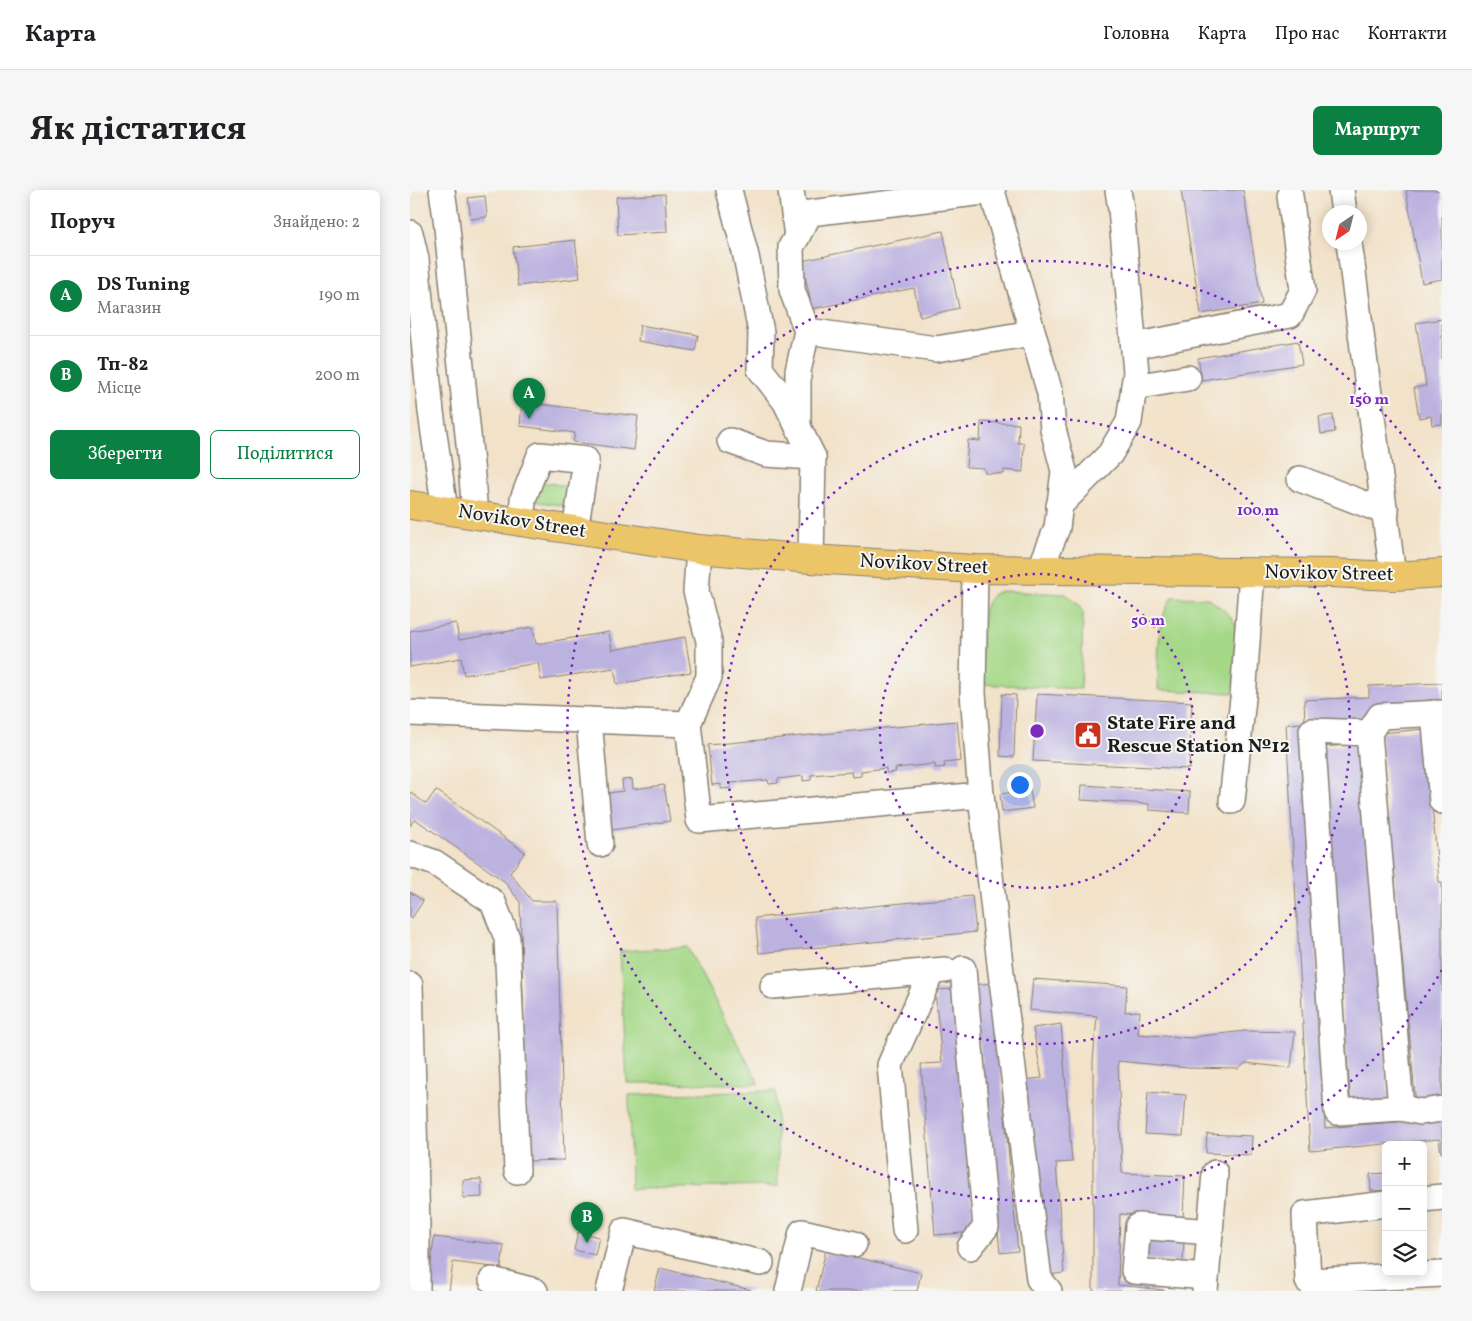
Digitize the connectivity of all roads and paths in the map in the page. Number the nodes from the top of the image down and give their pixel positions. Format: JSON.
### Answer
{"nodes":[{"id":1,"x":442,"y":190,"type":"edge"},
{"id":2,"x":729,"y":190,"type":"edge"},
{"id":3,"x":791,"y":190,"type":"edge"},
{"id":4,"x":1118,"y":190,"type":"edge"},
{"id":5,"x":1341,"y":190,"type":"edge"},
{"id":6,"x":983,"y":191,"type":"edge"},
{"id":7,"x":1290,"y":196,"type":"dead end"},
{"id":8,"x":1343,"y":205,"type":"edge"},
{"id":9,"x":410,"y":233,"type":"edge"},
{"id":10,"x":797,"y":237,"type":"junction"},
{"id":11,"x":1350,"y":250,"type":"edge"},
{"id":12,"x":807,"y":331,"type":"junction"},
{"id":13,"x":1032,"y":333,"type":"junction"},
{"id":14,"x":1134,"y":346,"type":"junction"},
{"id":15,"x":1188,"y":378,"type":"dead end"},
{"id":16,"x":1134,"y":387,"type":"junction"},
{"id":17,"x":798,"y":427,"type":"junction"},
{"id":18,"x":730,"y":441,"type":"dead end"},
{"id":19,"x":813,"y":457,"type":"junction"},
{"id":20,"x":1300,"y":479,"type":"dead end"},
{"id":21,"x":410,"y":505,"type":"edge"},
{"id":22,"x":1059,"y":506,"type":"junction"},
{"id":23,"x":445,"y":511,"type":"junction"},
{"id":24,"x":1386,"y":512,"type":"junction"},
{"id":25,"x":474,"y":516,"type":"junction"},
{"id":26,"x":522,"y":523,"type":"junction"},
{"id":27,"x":575,"y":531,"type":"junction"},
{"id":28,"x":699,"y":549,"type":"junction"},
{"id":29,"x":811,"y":559,"type":"junction"},
{"id":30,"x":975,"y":569,"type":"junction"},
{"id":31,"x":1040,"y":570,"type":"junction"},
{"id":32,"x":1252,"y":572,"type":"junction"},
{"id":33,"x":1442,"y":573,"type":"edge"},
{"id":34,"x":1394,"y":576,"type":"junction"},
{"id":35,"x":410,"y":712,"type":"edge"},
{"id":36,"x":1438,"y":713,"type":"edge"},
{"id":37,"x":589,"y":720,"type":"junction"},
{"id":38,"x":688,"y":724,"type":"junction"},
{"id":39,"x":1369,"y":733,"type":"junction"},
{"id":40,"x":981,"y":795,"type":"junction"},
{"id":41,"x":1232,"y":801,"type":"dead end"},
{"id":42,"x":1442,"y":802,"type":"edge"},
{"id":43,"x":600,"y":844,"type":"dead end"},
{"id":44,"x":410,"y":854,"type":"edge"},
{"id":45,"x":1000,"y":964,"type":"junction"},
{"id":46,"x":963,"y":969,"type":"junction"},
{"id":47,"x":932,"y":971,"type":"junction"},
{"id":48,"x":410,"y":985,"type":"edge"},
{"id":49,"x":773,"y":986,"type":"dead end"},
{"id":50,"x":1401,"y":1108,"type":"junction"},
{"id":51,"x":1442,"y":1110,"type":"edge"},
{"id":52,"x":517,"y":1171,"type":"dead end"},
{"id":53,"x":1215,"y":1173,"type":"dead end"},
{"id":54,"x":1442,"y":1197,"type":"edge"},
{"id":55,"x":1427,"y":1199,"type":"edge"},
{"id":56,"x":1382,"y":1204,"type":"edge"},
{"id":57,"x":905,"y":1230,"type":"dead end"},
{"id":58,"x":1210,"y":1232,"type":"junction"},
{"id":59,"x":854,"y":1244,"type":"dead end"},
{"id":60,"x":970,"y":1247,"type":"dead end"},
{"id":61,"x":761,"y":1263,"type":"dead end"},
{"id":62,"x":1442,"y":1274,"type":"edge"},
{"id":63,"x":492,"y":1280,"type":"dead end"},
{"id":64,"x":1206,"y":1284,"type":"edge"},
{"id":65,"x":417,"y":1291,"type":"edge"},
{"id":66,"x":535,"y":1291,"type":"edge"},
{"id":67,"x":609,"y":1291,"type":"edge"},
{"id":68,"x":788,"y":1291,"type":"edge"},
{"id":69,"x":1049,"y":1291,"type":"edge"}],
"edges":[{"from":1,"to":25,"type":"lane"},
{"from":2,"to":17,"type":"lane"},
{"from":3,"to":10,"type":"lane"},
{"from":4,"to":14,"type":"lane"},
{"from":5,"to":8,"type":"lane"},
{"from":6,"to":10,"type":"lane"},
{"from":6,"to":13,"type":"lane"},
{"from":7,"to":14,"type":"lane"},
{"from":9,"to":23,"type":"lane"},
{"from":10,"to":12,"type":"lane"},
{"from":11,"to":24,"type":"lane"},
{"from":12,"to":13,"type":"lane"},
{"from":12,"to":17,"type":"lane"},
{"from":13,"to":22,"type":"lane"},
{"from":14,"to":16,"type":"lane"},
{"from":15,"to":16,"type":"lane"},
{"from":16,"to":22,"type":"lane"},
{"from":17,"to":19,"type":"lane"},
{"from":18,"to":19,"type":"lane"},
{"from":19,"to":29,"type":"lane"},
{"from":20,"to":24,"type":"lane"},
{"from":21,"to":23,"type":"main road","name":"Novikov Street"},
{"from":22,"to":31,"type":"lane"},
{"from":23,"to":25,"type":"main road","name":"Novikov Street"},
{"from":24,"to":34,"type":"lane"},
{"from":25,"to":26,"type":"main road","name":"Novikov Street"},
{"from":26,"to":27,"type":"main road","name":"Novikov Street"},
{"from":26,"to":27,"type":"lane"},
{"from":27,"to":28,"type":"main road","name":"Novikov Street"},
{"from":28,"to":29,"type":"main road","name":"Novikov Street"},
{"from":28,"to":38,"type":"lane"},
{"from":29,"to":30,"type":"main road","name":"Novikov Street"},
{"from":30,"to":31,"type":"main road","name":"Novikov Street"},
{"from":30,"to":40,"type":"lane"},
{"from":31,"to":32,"type":"main road","name":"Novikov Street"},
{"from":32,"to":34,"type":"main road","name":"Novikov Street"},
{"from":32,"to":41,"type":"lane"},
{"from":33,"to":34,"type":"main road","name":"Novikov Street"},
{"from":35,"to":37,"type":"lane"},
{"from":36,"to":39,"type":"lane"},
{"from":36,"to":42,"type":"lane"},
{"from":37,"to":38,"type":"lane"},
{"from":37,"to":43,"type":"lane"},
{"from":38,"to":40,"type":"lane"},
{"from":39,"to":50,"type":"lane"},
{"from":39,"to":50,"type":"lane"},
{"from":40,"to":45,"type":"lane"},
{"from":44,"to":52,"type":"lane"},
{"from":45,"to":46,"type":"lane"},
{"from":45,"to":69,"type":"lane"},
{"from":46,"to":47,"type":"lane"},
{"from":46,"to":60,"type":"lane"},
{"from":47,"to":49,"type":"lane"},
{"from":47,"to":57,"type":"lane"},
{"from":48,"to":65,"type":"lane"},
{"from":50,"to":51,"type":"lane"},
{"from":53,"to":58,"type":"lane"},
{"from":54,"to":55,"type":"lane"},
{"from":56,"to":62,"type":"lane"},
{"from":58,"to":64,"type":"lane"},
{"from":58,"to":64,"type":"lane"},
{"from":59,"to":68,"type":"lane"},
{"from":61,"to":67,"type":"lane"},
{"from":63,"to":66,"type":"lane"}]}
